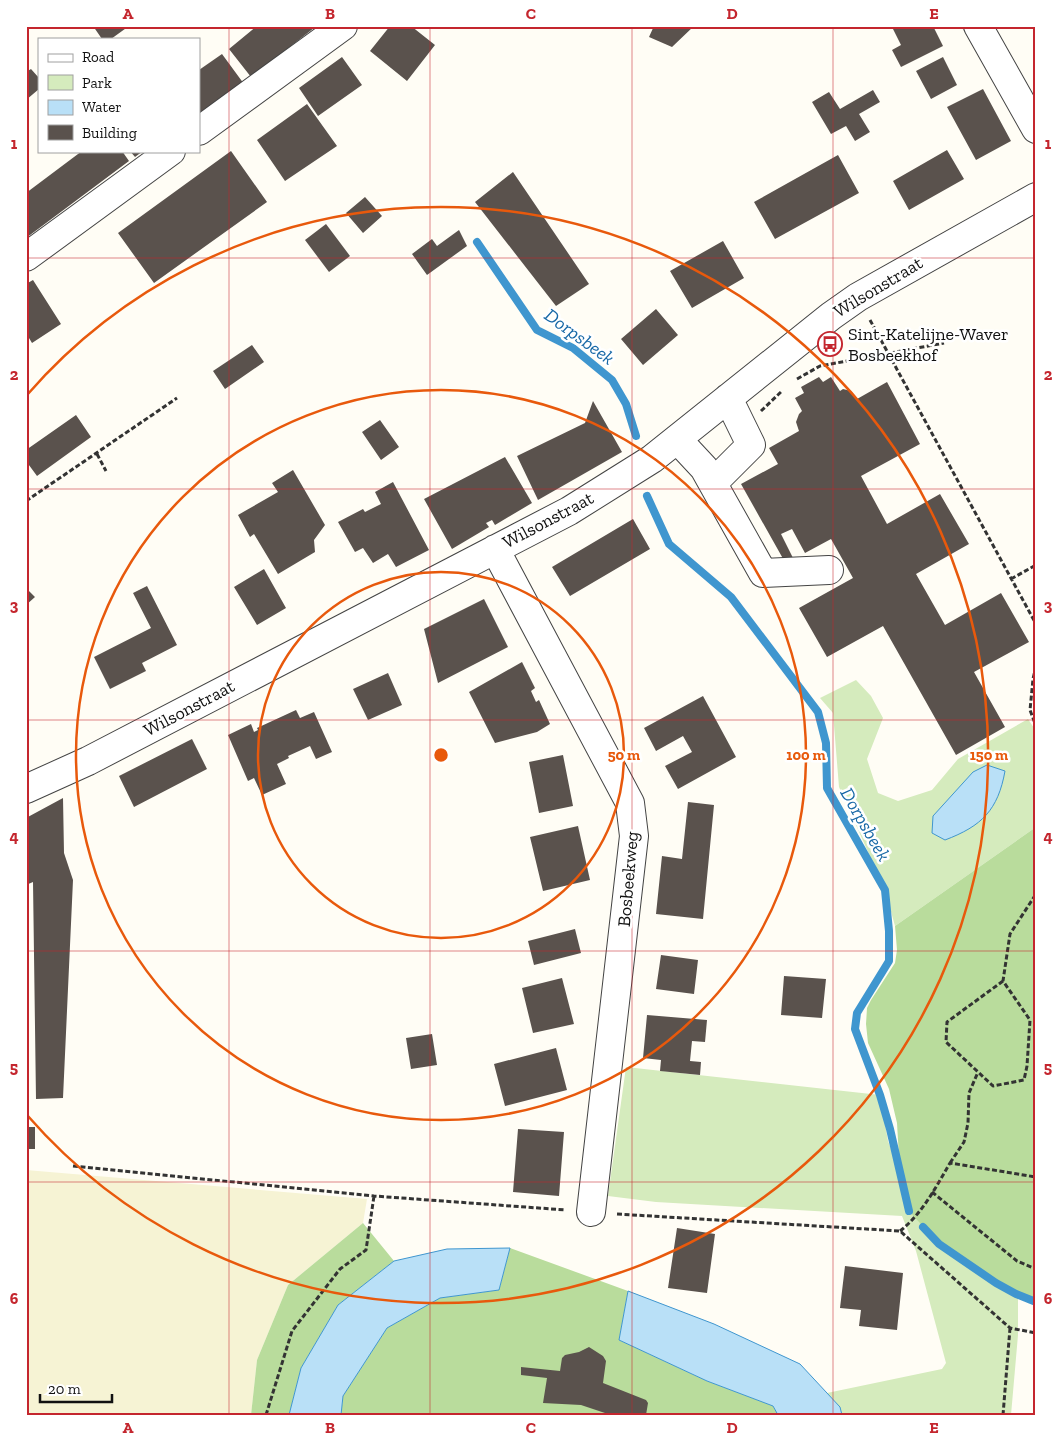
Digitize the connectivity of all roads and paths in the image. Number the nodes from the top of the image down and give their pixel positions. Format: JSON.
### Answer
{"nodes":[{"id":1,"x":343,"y":26,"type":"edge"},
{"id":2,"x":978,"y":26,"type":"edge"},
{"id":3,"x":1036,"y":129,"type":"edge"},
{"id":4,"x":200,"y":130,"type":"edge"},
{"id":5,"x":170,"y":152,"type":"edge"},
{"id":6,"x":1036,"y":197,"type":"edge"},
{"id":7,"x":26,"y":257,"type":"edge"},
{"id":8,"x":858,"y":297,"type":"junction"},
{"id":9,"x":944,"y":343,"type":"dead end"},
{"id":10,"x":889,"y":354,"type":"junction"},
{"id":11,"x":791,"y":383,"type":"dead end"},
{"id":12,"x":785,"y":389,"type":"dead end"},
{"id":13,"x":177,"y":398,"type":"dead end"},
{"id":14,"x":728,"y":398,"type":"junction"},
{"id":15,"x":743,"y":429,"type":"junction"},
{"id":16,"x":676,"y":439,"type":"junction"},
{"id":17,"x":96,"y":454,"type":"junction"},
{"id":18,"x":106,"y":471,"type":"dead end"},
{"id":19,"x":713,"y":483,"type":"junction"},
{"id":20,"x":26,"y":501,"type":"edge"},
{"id":21,"x":495,"y":549,"type":"junction"},
{"id":22,"x":1036,"y":565,"type":"edge"},
{"id":23,"x":829,"y":570,"type":"dead end"},
{"id":24,"x":1011,"y":579,"type":"junction"},
{"id":25,"x":1036,"y":624,"type":"edge"},
{"id":26,"x":1036,"y":666,"type":"edge"},
{"id":27,"x":1036,"y":726,"type":"edge"},
{"id":28,"x":26,"y":789,"type":"edge"},
{"id":29,"x":1036,"y":894,"type":"edge"},
{"id":30,"x":1002,"y":981,"type":"junction"},
{"id":31,"x":978,"y":1072,"type":"junction"},
{"id":32,"x":950,"y":1163,"type":"junction"},
{"id":33,"x":73,"y":1166,"type":"dead end"},
{"id":34,"x":1036,"y":1177,"type":"edge"},
{"id":35,"x":932,"y":1192,"type":"junction"},
{"id":36,"x":374,"y":1196,"type":"junction"},
{"id":37,"x":591,"y":1212,"type":"junction"},
{"id":38,"x":900,"y":1231,"type":"junction"},
{"id":39,"x":1036,"y":1268,"type":"edge"},
{"id":40,"x":1010,"y":1328,"type":"junction"},
{"id":41,"x":1036,"y":1333,"type":"edge"},
{"id":42,"x":266,"y":1415,"type":"edge"},
{"id":43,"x":1003,"y":1415,"type":"edge"}],
"edges":[{"from":1,"to":4,"type":"street"},
{"from":2,"to":3,"type":"street"},
{"from":5,"to":7,"type":"street"},
{"from":6,"to":8,"type":"street","name":"Wilsonstraat"},
{"from":8,"to":10,"type":"path"},
{"from":8,"to":14,"type":"street","name":"Wilsonstraat"},
{"from":9,"to":10,"type":"path"},
{"from":10,"to":11,"type":"path"},
{"from":10,"to":24,"type":"path"},
{"from":12,"to":15,"type":"path"},
{"from":13,"to":17,"type":"path"},
{"from":14,"to":15,"type":"street"},
{"from":14,"to":16,"type":"street","name":"Wilsonstraat"},
{"from":15,"to":19,"type":"street"},
{"from":16,"to":19,"type":"street"},
{"from":16,"to":21,"type":"street","name":"Wilsonstraat"},
{"from":17,"to":18,"type":"path"},
{"from":17,"to":20,"type":"path"},
{"from":19,"to":23,"type":"street"},
{"from":21,"to":28,"type":"street","name":"Wilsonstraat"},
{"from":21,"to":37,"type":"street","name":"Bosbeekweg"},
{"from":22,"to":24,"type":"path"},
{"from":24,"to":25,"type":"path"},
{"from":26,"to":27,"type":"path"},
{"from":29,"to":30,"type":"path"},
{"from":30,"to":31,"type":"path"},
{"from":30,"to":31,"type":"path"},
{"from":31,"to":32,"type":"path"},
{"from":32,"to":34,"type":"path"},
{"from":32,"to":35,"type":"path"},
{"from":33,"to":36,"type":"path"},
{"from":35,"to":38,"type":"path"},
{"from":35,"to":39,"type":"path"},
{"from":36,"to":37,"type":"path"},
{"from":36,"to":42,"type":"path"},
{"from":37,"to":38,"type":"path"},
{"from":38,"to":40,"type":"path"},
{"from":40,"to":41,"type":"path"},
{"from":40,"to":43,"type":"path"}]}
